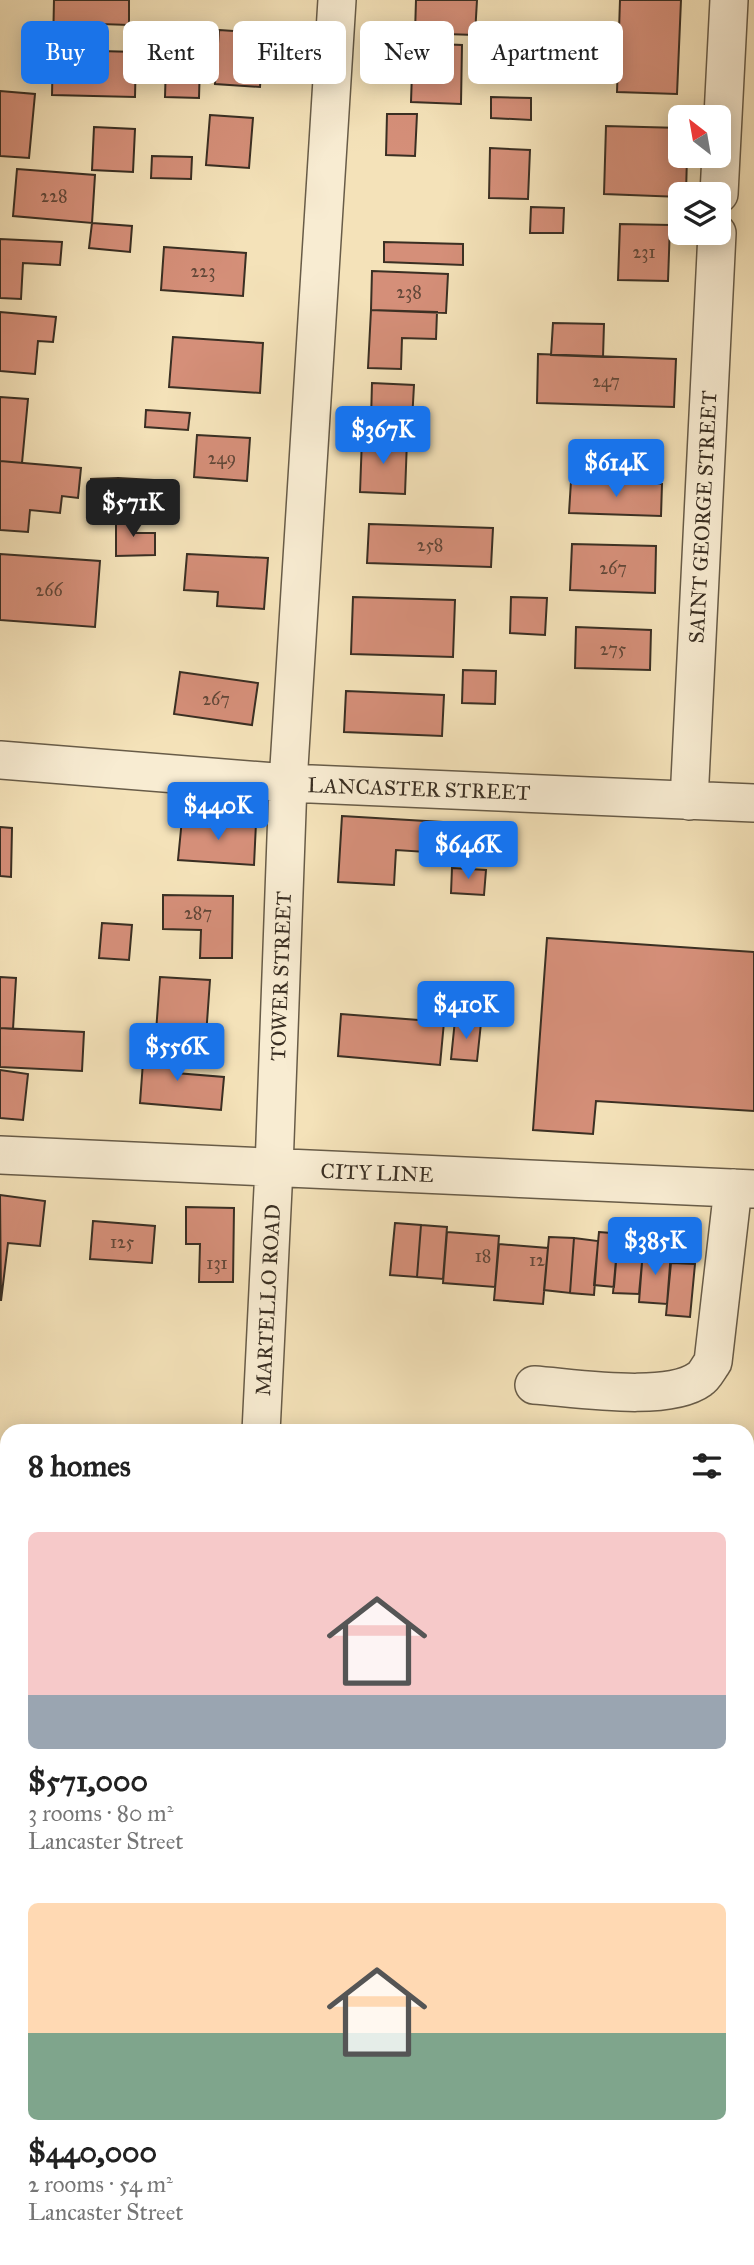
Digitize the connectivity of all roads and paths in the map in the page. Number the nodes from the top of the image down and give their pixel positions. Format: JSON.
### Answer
{"nodes":[{"id":1,"x":337,"y":0,"type":"edge"},
{"id":2,"x":729,"y":0,"type":"edge"},
{"id":3,"x":720,"y":182,"type":"edge"},
{"id":4,"x":716,"y":245,"type":"edge"},
{"id":5,"x":0,"y":760,"type":"edge"},
{"id":6,"x":288,"y":783,"type":"junction"},
{"id":7,"x":689,"y":801,"type":"junction"},
{"id":8,"x":754,"y":803,"type":"edge"},
{"id":9,"x":0,"y":1155,"type":"edge"},
{"id":10,"x":274,"y":1168,"type":"junction"},
{"id":11,"x":744,"y":1189,"type":"edge"},
{"id":12,"x":534,"y":1385,"type":"dead end"},
{"id":13,"x":261,"y":1424,"type":"edge"}],
"edges":[{"from":1,"to":6,"type":"street","name":"TOWER STREET"},
{"from":2,"to":3,"type":"street"},
{"from":4,"to":7,"type":"street","name":"SAINT GEORGE STREET"},
{"from":5,"to":6,"type":"street","name":"LANCASTER STREET"},
{"from":6,"to":7,"type":"street","name":"LANCASTER STREET"},
{"from":6,"to":10,"type":"street","name":"TOWER STREET"},
{"from":7,"to":8,"type":"street","name":"LANCASTER STREET"},
{"from":9,"to":10,"type":"street","name":"CITY LINE"},
{"from":10,"to":11,"type":"street","name":"CITY LINE"},
{"from":10,"to":13,"type":"street","name":"MARTELLO ROAD"},
{"from":11,"to":12,"type":"street"}]}
